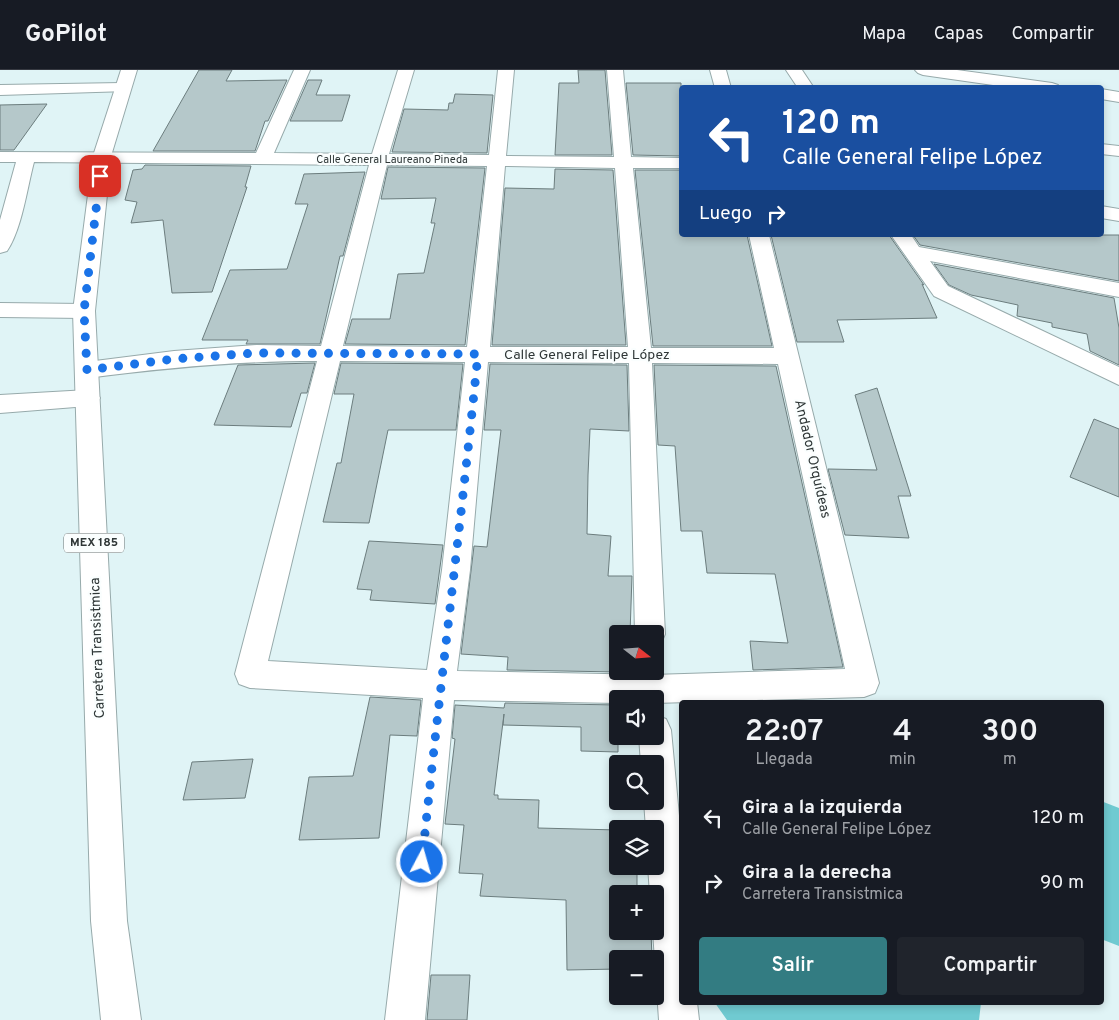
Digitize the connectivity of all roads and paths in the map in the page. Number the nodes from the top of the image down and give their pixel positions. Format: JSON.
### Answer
{"nodes":[{"id":1,"x":302,"y":70,"type":"edge"},
{"id":2,"x":406,"y":70,"type":"edge"},
{"id":3,"x":506,"y":70,"type":"edge"},
{"id":4,"x":615,"y":70,"type":"edge"},
{"id":5,"x":718,"y":70,"type":"edge"},
{"id":6,"x":794,"y":70,"type":"edge"},
{"id":7,"x":923,"y":70,"type":"edge"},
{"id":8,"x":24,"y":77,"type":"dead end"},
{"id":9,"x":126,"y":79,"type":"edge"},
{"id":10,"x":722,"y":85,"type":"edge"},
{"id":11,"x":804,"y":85,"type":"edge"},
{"id":12,"x":1030,"y":85,"type":"edge"},
{"id":13,"x":7,"y":90,"type":"edge"},
{"id":14,"x":1104,"y":94,"type":"edge"},
{"id":15,"x":1119,"y":97,"type":"edge"},
{"id":16,"x":1104,"y":149,"type":"edge"},
{"id":17,"x":1119,"y":151,"type":"edge"},
{"id":18,"x":102,"y":156,"type":"junction"},
{"id":19,"x":0,"y":157,"type":"edge"},
{"id":20,"x":26,"y":157,"type":"junction"},
{"id":21,"x":262,"y":159,"type":"junction"},
{"id":22,"x":379,"y":159,"type":"junction"},
{"id":23,"x":498,"y":160,"type":"junction"},
{"id":24,"x":622,"y":162,"type":"junction"},
{"id":25,"x":679,"y":163,"type":"edge"},
{"id":26,"x":1104,"y":212,"type":"edge"},
{"id":27,"x":1119,"y":215,"type":"edge"},
{"id":28,"x":4,"y":226,"type":"edge"},
{"id":29,"x":760,"y":237,"type":"edge"},
{"id":30,"x":906,"y":243,"type":"edge"},
{"id":31,"x":0,"y":247,"type":"edge"},
{"id":32,"x":1119,"y":290,"type":"edge"},
{"id":33,"x":0,"y":310,"type":"edge"},
{"id":34,"x":84,"y":311,"type":"junction"},
{"id":35,"x":330,"y":353,"type":"junction"},
{"id":36,"x":478,"y":354,"type":"junction"},
{"id":37,"x":640,"y":356,"type":"junction"},
{"id":38,"x":788,"y":356,"type":"junction"},
{"id":39,"x":87,"y":370,"type":"junction"},
{"id":40,"x":1119,"y":377,"type":"edge"},
{"id":41,"x":88,"y":398,"type":"junction"},
{"id":42,"x":0,"y":404,"type":"edge"},
{"id":43,"x":650,"y":625,"type":"edge"},
{"id":44,"x":440,"y":685,"type":"junction"},
{"id":45,"x":652,"y":686,"type":"edge"},
{"id":46,"x":656,"y":745,"type":"edge"},
{"id":47,"x":121,"y":1020,"type":"edge"},
{"id":48,"x":405,"y":1020,"type":"edge"},
{"id":49,"x":679,"y":1020,"type":"edge"}],
"edges":[{"from":1,"to":21,"type":"street"},
{"from":2,"to":22,"type":"street"},
{"from":3,"to":23,"type":"street"},
{"from":4,"to":24,"type":"street"},
{"from":5,"to":10,"type":"street"},
{"from":6,"to":11,"type":"street"},
{"from":7,"to":12,"type":"street"},
{"from":8,"to":13,"type":"street"},
{"from":9,"to":13,"type":"street"},
{"from":9,"to":18,"type":"street","name":"Carretera Transistmica","number":"MEX 185"},
{"from":14,"to":15,"type":"street"},
{"from":16,"to":17,"type":"street"},
{"from":18,"to":20,"type":"street","name":"Calle General Laureano Pineda"},
{"from":18,"to":21,"type":"street","name":"Calle General Laureano Pineda"},
{"from":18,"to":34,"type":"street","name":"Carretera Transistmica","number":"MEX 185"},
{"from":19,"to":20,"type":"street","name":"Calle General Laureano Pineda"},
{"from":20,"to":28,"type":"street"},
{"from":21,"to":22,"type":"street","name":"Calle General Laureano Pineda"},
{"from":22,"to":23,"type":"street","name":"Calle General Laureano Pineda"},
{"from":22,"to":35,"type":"street"},
{"from":23,"to":24,"type":"street","name":"Calle General Laureano Pineda"},
{"from":23,"to":36,"type":"street"},
{"from":24,"to":25,"type":"street","name":"Calle General Laureano Pineda"},
{"from":24,"to":37,"type":"street"},
{"from":26,"to":27,"type":"street"},
{"from":28,"to":31,"type":"street"},
{"from":29,"to":38,"type":"street","name":"Andador Orquídeas"},
{"from":30,"to":32,"type":"street"},
{"from":30,"to":40,"type":"street"},
{"from":33,"to":34,"type":"street"},
{"from":34,"to":39,"type":"street","name":"Carretera Transistmica","number":"MEX 185"},
{"from":35,"to":36,"type":"street","name":"Calle General Felipe López"},
{"from":35,"to":39,"type":"street","name":"Calle General Felipe López"},
{"from":35,"to":44,"type":"street"},
{"from":36,"to":37,"type":"street","name":"Calle General Felipe López"},
{"from":36,"to":44,"type":"street"},
{"from":37,"to":38,"type":"street","name":"Calle General Felipe López"},
{"from":37,"to":43,"type":"street"},
{"from":38,"to":45,"type":"street","name":"Andador Orquídeas"},
{"from":39,"to":41,"type":"street","name":"Carretera Transistmica","number":"MEX 185"},
{"from":41,"to":42,"type":"street"},
{"from":41,"to":47,"type":"street","name":"Carretera Transistmica","number":"MEX 185"},
{"from":44,"to":45,"type":"street"},
{"from":44,"to":48,"type":"street"},
{"from":46,"to":49,"type":"street"}]}
